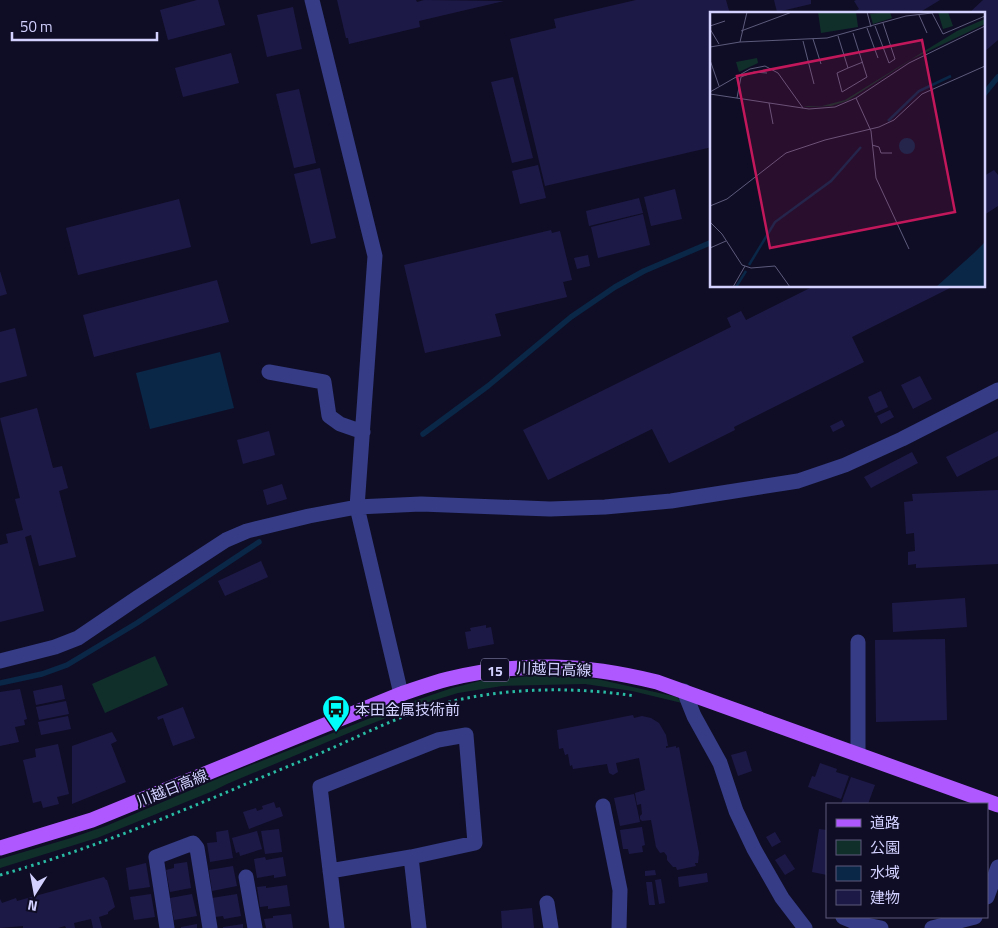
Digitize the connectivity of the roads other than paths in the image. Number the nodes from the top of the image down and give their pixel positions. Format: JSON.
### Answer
{"nodes":[{"id":1,"x":312,"y":0,"type":"edge"},
{"id":2,"x":269,"y":372,"type":"dead end"},
{"id":3,"x":998,"y":390,"type":"edge"},
{"id":4,"x":363,"y":432,"type":"junction"},
{"id":5,"x":357,"y":507,"type":"junction"},
{"id":6,"x":858,"y":642,"type":"dead end"},
{"id":7,"x":0,"y":661,"type":"edge"},
{"id":8,"x":684,"y":691,"type":"junction"},
{"id":9,"x":401,"y":694,"type":"junction"},
{"id":10,"x":858,"y":754,"type":"junction"},
{"id":11,"x":998,"y":805,"type":"edge"},
{"id":12,"x":603,"y":806,"type":"dead end"},
{"id":13,"x":0,"y":848,"type":"edge"},
{"id":14,"x":411,"y":856,"type":"junction"},
{"id":15,"x":998,"y":867,"type":"edge"},
{"id":16,"x":330,"y":871,"type":"junction"},
{"id":17,"x":246,"y":877,"type":"dead end"},
{"id":18,"x":988,"y":894,"type":"edge"},
{"id":19,"x":547,"y":903,"type":"dead end"},
{"id":20,"x":845,"y":918,"type":"edge"},
{"id":21,"x":971,"y":918,"type":"edge"},
{"id":22,"x":167,"y":928,"type":"edge"},
{"id":23,"x":210,"y":928,"type":"edge"},
{"id":24,"x":254,"y":928,"type":"edge"},
{"id":25,"x":337,"y":928,"type":"edge"},
{"id":26,"x":419,"y":928,"type":"edge"},
{"id":27,"x":551,"y":928,"type":"edge"},
{"id":28,"x":619,"y":928,"type":"edge"},
{"id":29,"x":805,"y":928,"type":"edge"},
{"id":30,"x":881,"y":928,"type":"edge"},
{"id":31,"x":932,"y":928,"type":"edge"}],
"edges":[{"from":1,"to":4,"type":"street"},
{"from":2,"to":4,"type":"street"},
{"from":3,"to":5,"type":"street"},
{"from":4,"to":5,"type":"street"},
{"from":5,"to":7,"type":"street"},
{"from":5,"to":9,"type":"street"},
{"from":6,"to":10,"type":"street"},
{"from":8,"to":9,"type":"main road","name":"川越日高線","number":"15"},
{"from":8,"to":10,"type":"main road","name":"川越日高線","number":"15"},
{"from":8,"to":29,"type":"street"},
{"from":9,"to":13,"type":"main road","name":"川越日高線","number":"15"},
{"from":10,"to":11,"type":"main road","name":"川越日高線","number":"15"},
{"from":12,"to":28,"type":"street"},
{"from":14,"to":16,"type":"street"},
{"from":14,"to":16,"type":"street"},
{"from":14,"to":26,"type":"street"},
{"from":15,"to":18,"type":"street"},
{"from":16,"to":25,"type":"street"},
{"from":17,"to":24,"type":"street"},
{"from":19,"to":27,"type":"street"},
{"from":20,"to":30,"type":"street"},
{"from":21,"to":31,"type":"street"},
{"from":22,"to":23,"type":"street"}]}
